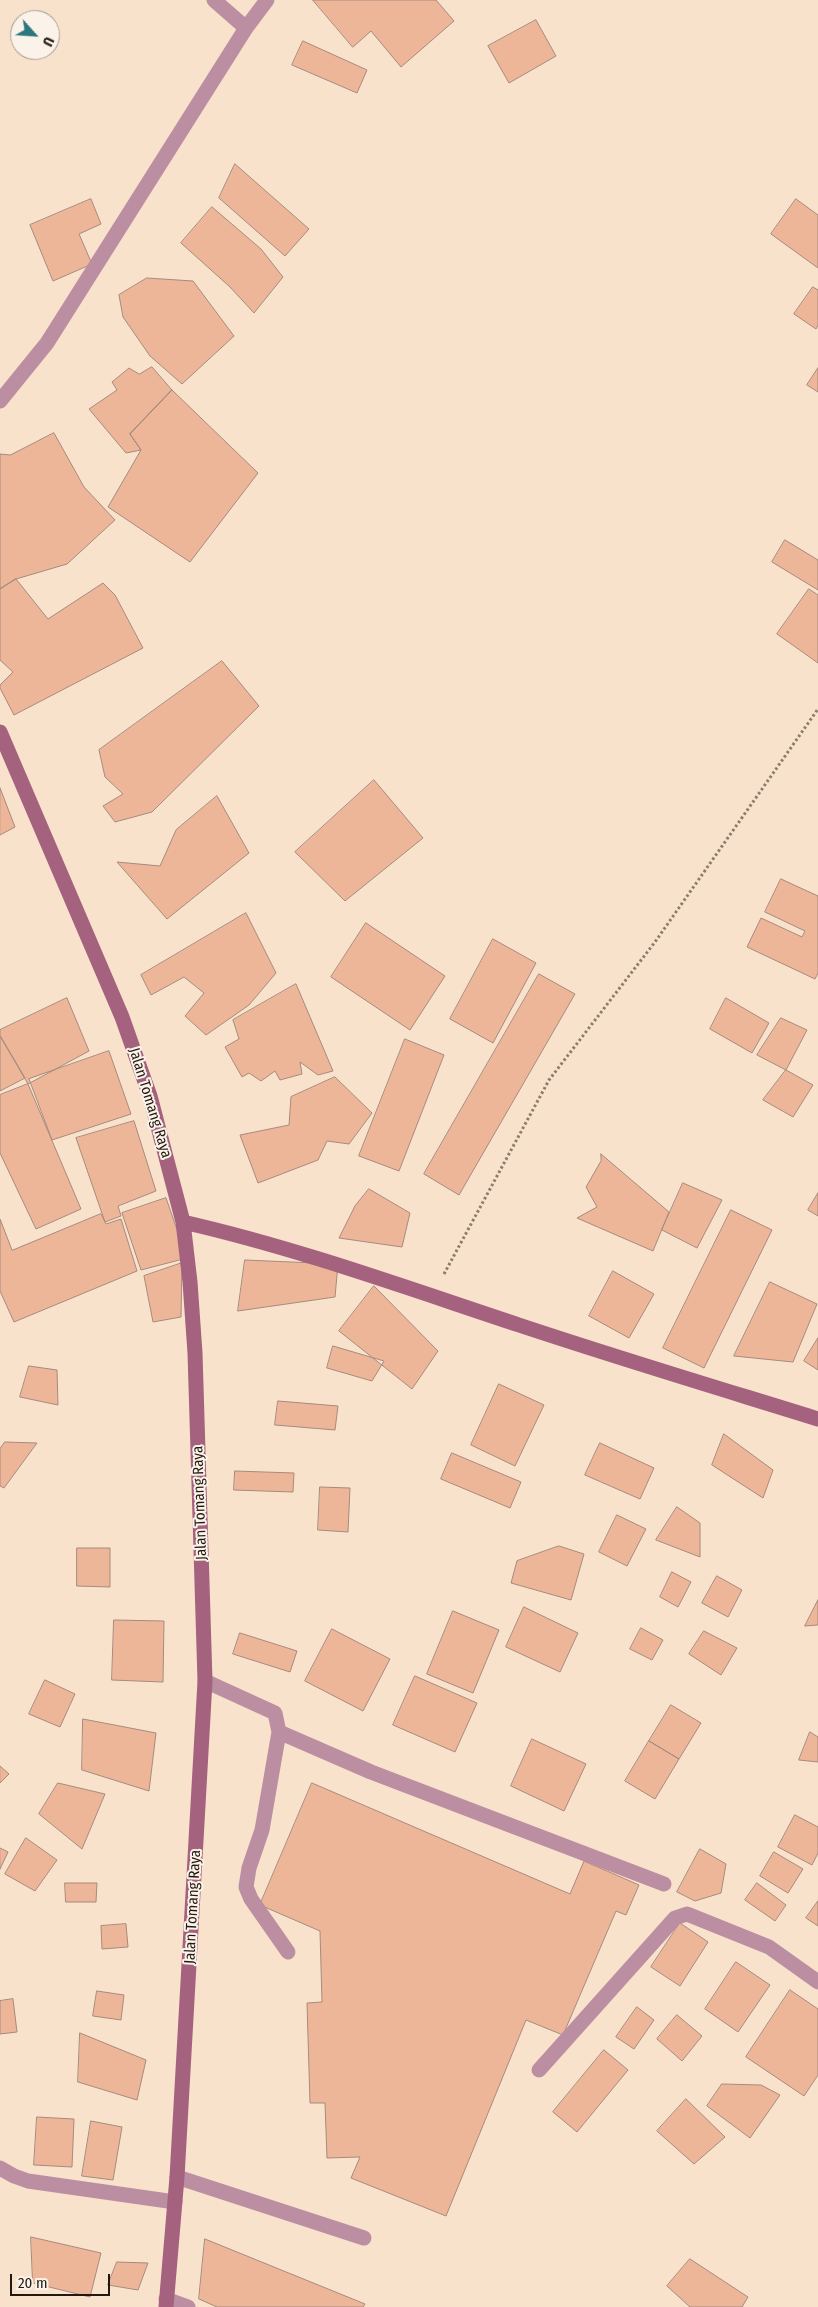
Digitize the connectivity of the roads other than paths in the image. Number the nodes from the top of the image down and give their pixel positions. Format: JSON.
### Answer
{"nodes":[{"id":1,"x":214,"y":0,"type":"edge"},
{"id":2,"x":266,"y":0,"type":"edge"},
{"id":3,"x":246,"y":28,"type":"junction"},
{"id":4,"x":0,"y":402,"type":"edge"},
{"id":5,"x":0,"y":732,"type":"edge"},
{"id":6,"x":183,"y":1222,"type":"junction"},
{"id":7,"x":818,"y":1419,"type":"edge"},
{"id":8,"x":205,"y":1686,"type":"junction"},
{"id":9,"x":279,"y":1728,"type":"junction"},
{"id":10,"x":664,"y":1884,"type":"dead end"},
{"id":11,"x":288,"y":1952,"type":"dead end"},
{"id":12,"x":818,"y":1982,"type":"edge"},
{"id":13,"x":539,"y":2070,"type":"dead end"},
{"id":14,"x":0,"y":2168,"type":"edge"},
{"id":15,"x":177,"y":2177,"type":"junction"},
{"id":16,"x":175,"y":2202,"type":"junction"},
{"id":17,"x":364,"y":2238,"type":"dead end"},
{"id":18,"x":166,"y":2303,"type":"edge"},
{"id":19,"x":188,"y":2307,"type":"edge"}],
"edges":[{"from":1,"to":3,"type":"street"},
{"from":2,"to":3,"type":"street"},
{"from":3,"to":4,"type":"street"},
{"from":5,"to":6,"type":"main road","name":"Jalan Tomang Raya"},
{"from":6,"to":7,"type":"main road"},
{"from":6,"to":8,"type":"main road","name":"Jalan Tomang Raya"},
{"from":8,"to":9,"type":"street"},
{"from":8,"to":15,"type":"main road","name":"Jalan Tomang Raya"},
{"from":9,"to":10,"type":"street"},
{"from":9,"to":11,"type":"street"},
{"from":12,"to":13,"type":"street"},
{"from":14,"to":16,"type":"street"},
{"from":15,"to":16,"type":"main road","name":"Jalan Tomang Raya"},
{"from":15,"to":17,"type":"street"},
{"from":16,"to":18,"type":"main road","name":"Jalan Tomang Raya"},
{"from":18,"to":19,"type":"street"}]}
